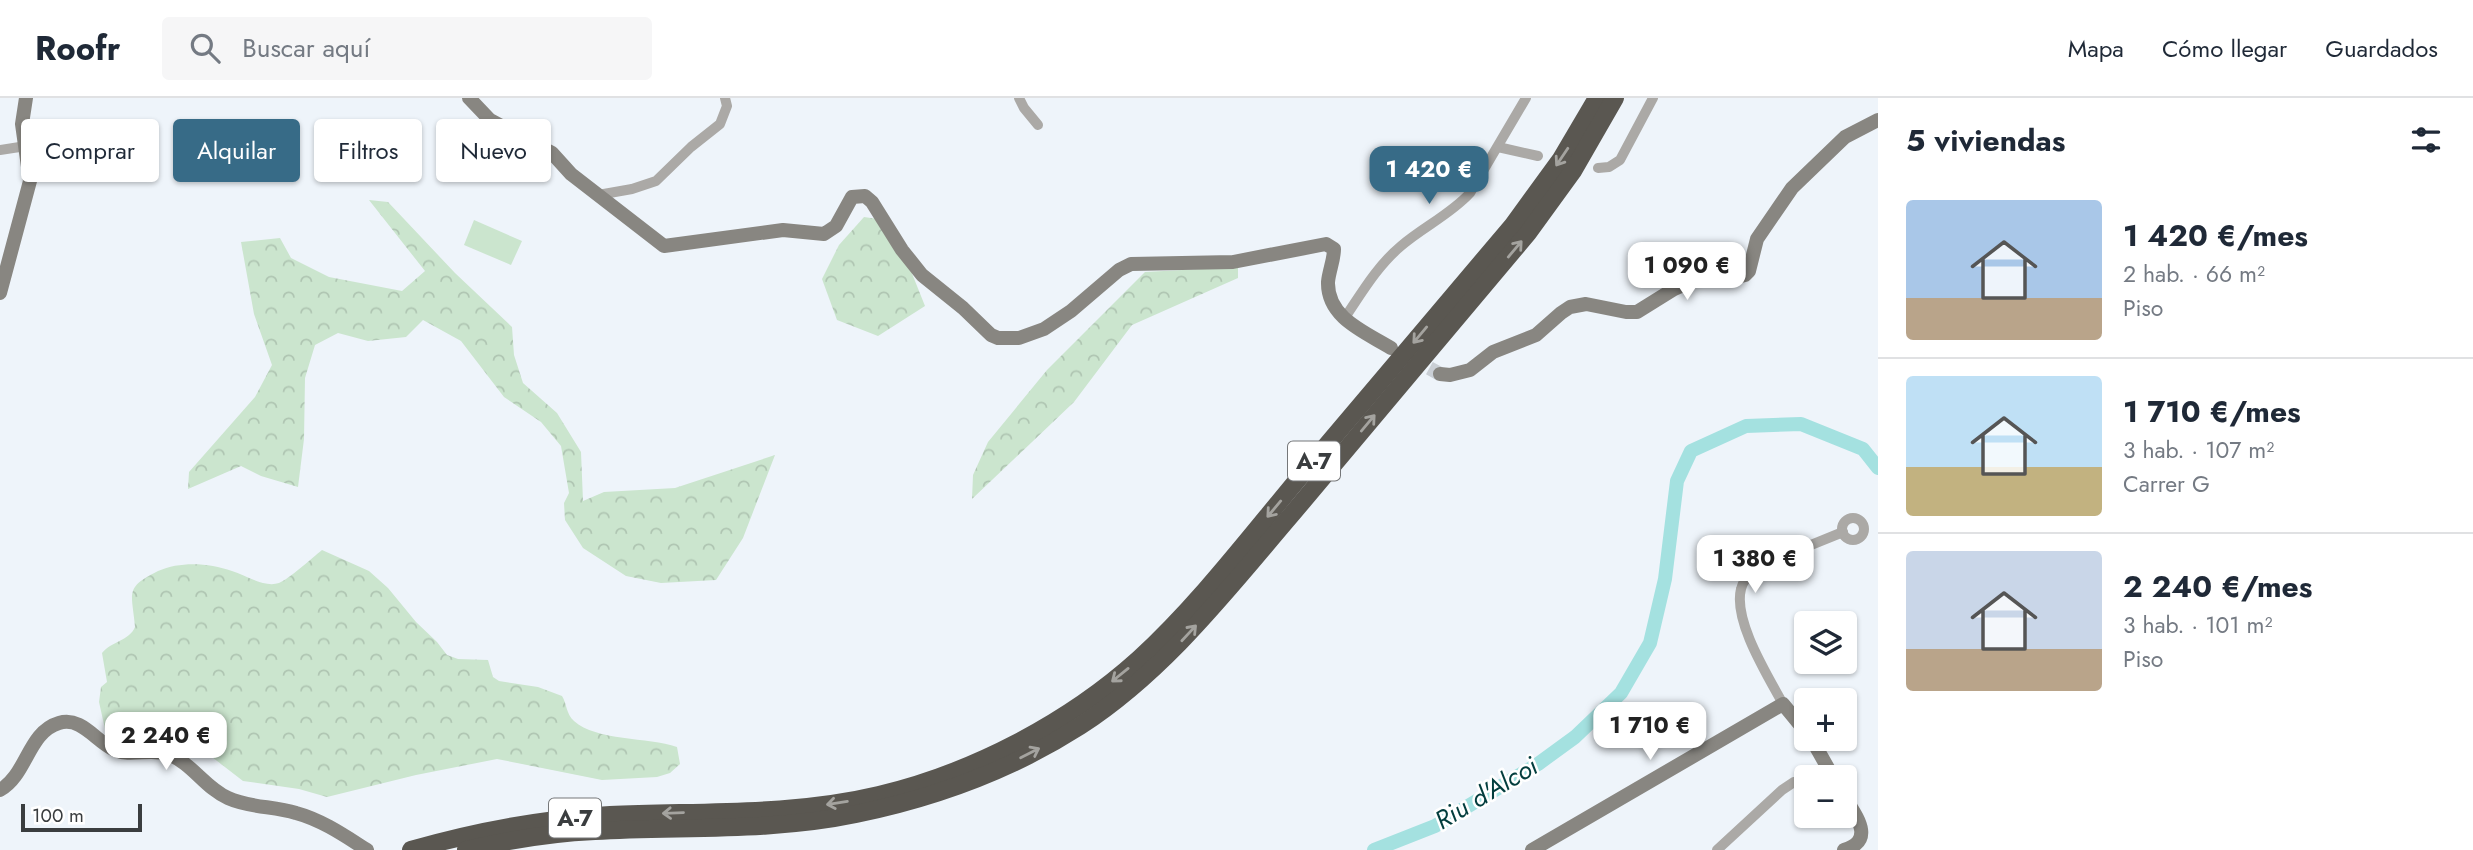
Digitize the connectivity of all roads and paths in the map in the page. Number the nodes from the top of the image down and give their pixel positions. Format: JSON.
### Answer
{"nodes":[{"id":1,"x":26,"y":98,"type":"edge"},
{"id":2,"x":469,"y":98,"type":"edge"},
{"id":3,"x":725,"y":98,"type":"edge"},
{"id":4,"x":1019,"y":98,"type":"edge"},
{"id":5,"x":1527,"y":98,"type":"edge"},
{"id":6,"x":1597,"y":98,"type":"edge"},
{"id":7,"x":1615,"y":98,"type":"edge"},
{"id":8,"x":1653,"y":98,"type":"edge"},
{"id":9,"x":22,"y":119,"type":"edge"},
{"id":10,"x":1878,"y":120,"type":"edge"},
{"id":11,"x":1038,"y":125,"type":"dead end"},
{"id":12,"x":21,"y":147,"type":"edge"},
{"id":13,"x":1497,"y":147,"type":"junction"},
{"id":14,"x":0,"y":150,"type":"edge"},
{"id":15,"x":1538,"y":156,"type":"dead end"},
{"id":16,"x":1598,"y":168,"type":"dead end"},
{"id":17,"x":30,"y":182,"type":"edge"},
{"id":18,"x":598,"y":195,"type":"junction"},
{"id":19,"x":0,"y":293,"type":"edge"},
{"id":20,"x":1344,"y":319,"type":"junction"},
{"id":21,"x":1391,"y":348,"type":"dead end"},
{"id":22,"x":1440,"y":374,"type":"tunnel mouth"},
{"id":23,"x":1843,"y":532,"type":"dead end"},
{"id":24,"x":1783,"y":704,"type":"junction"},
{"id":25,"x":1794,"y":717,"type":"edge"},
{"id":26,"x":975,"y":771,"type":"junction"},
{"id":27,"x":1794,"y":782,"type":"edge"},
{"id":28,"x":0,"y":790,"type":"edge"},
{"id":29,"x":746,"y":818,"type":"junction"},
{"id":30,"x":1857,"y":820,"type":"edge"},
{"id":31,"x":367,"y":850,"type":"edge"},
{"id":32,"x":411,"y":850,"type":"edge"},
{"id":33,"x":466,"y":850,"type":"edge"},
{"id":34,"x":1532,"y":850,"type":"edge"},
{"id":35,"x":1717,"y":850,"type":"edge"},
{"id":36,"x":1844,"y":850,"type":"edge"}],
"edges":[{"from":1,"to":9,"type":"street"},
{"from":2,"to":18,"type":"street"},
{"from":3,"to":18,"type":"street"},
{"from":4,"to":11,"type":"street"},
{"from":5,"to":13,"type":"street"},
{"from":6,"to":26,"type":"highway","number":"A-7","one_way":true},
{"from":26,"to":7,"type":"highway","number":"A-7","one_way":true},
{"from":8,"to":16,"type":"street"},
{"from":10,"to":22,"type":"street"},
{"from":12,"to":14,"type":"street"},
{"from":13,"to":15,"type":"street"},
{"from":13,"to":20,"type":"street"},
{"from":17,"to":19,"type":"street"},
{"from":18,"to":20,"type":"street"},
{"from":20,"to":21,"type":"street"},
{"from":23,"to":24,"type":"street"},
{"from":24,"to":25,"type":"street"},
{"from":24,"to":34,"type":"street"},
{"from":26,"to":29,"type":"highway","number":"A-7"},
{"from":27,"to":35,"type":"street"},
{"from":28,"to":31,"type":"street"},
{"from":29,"to":32,"type":"highway","number":"A-7","one_way":true},
{"from":29,"to":33,"type":"highway","number":"A-7"},
{"from":30,"to":36,"type":"street"}]}
